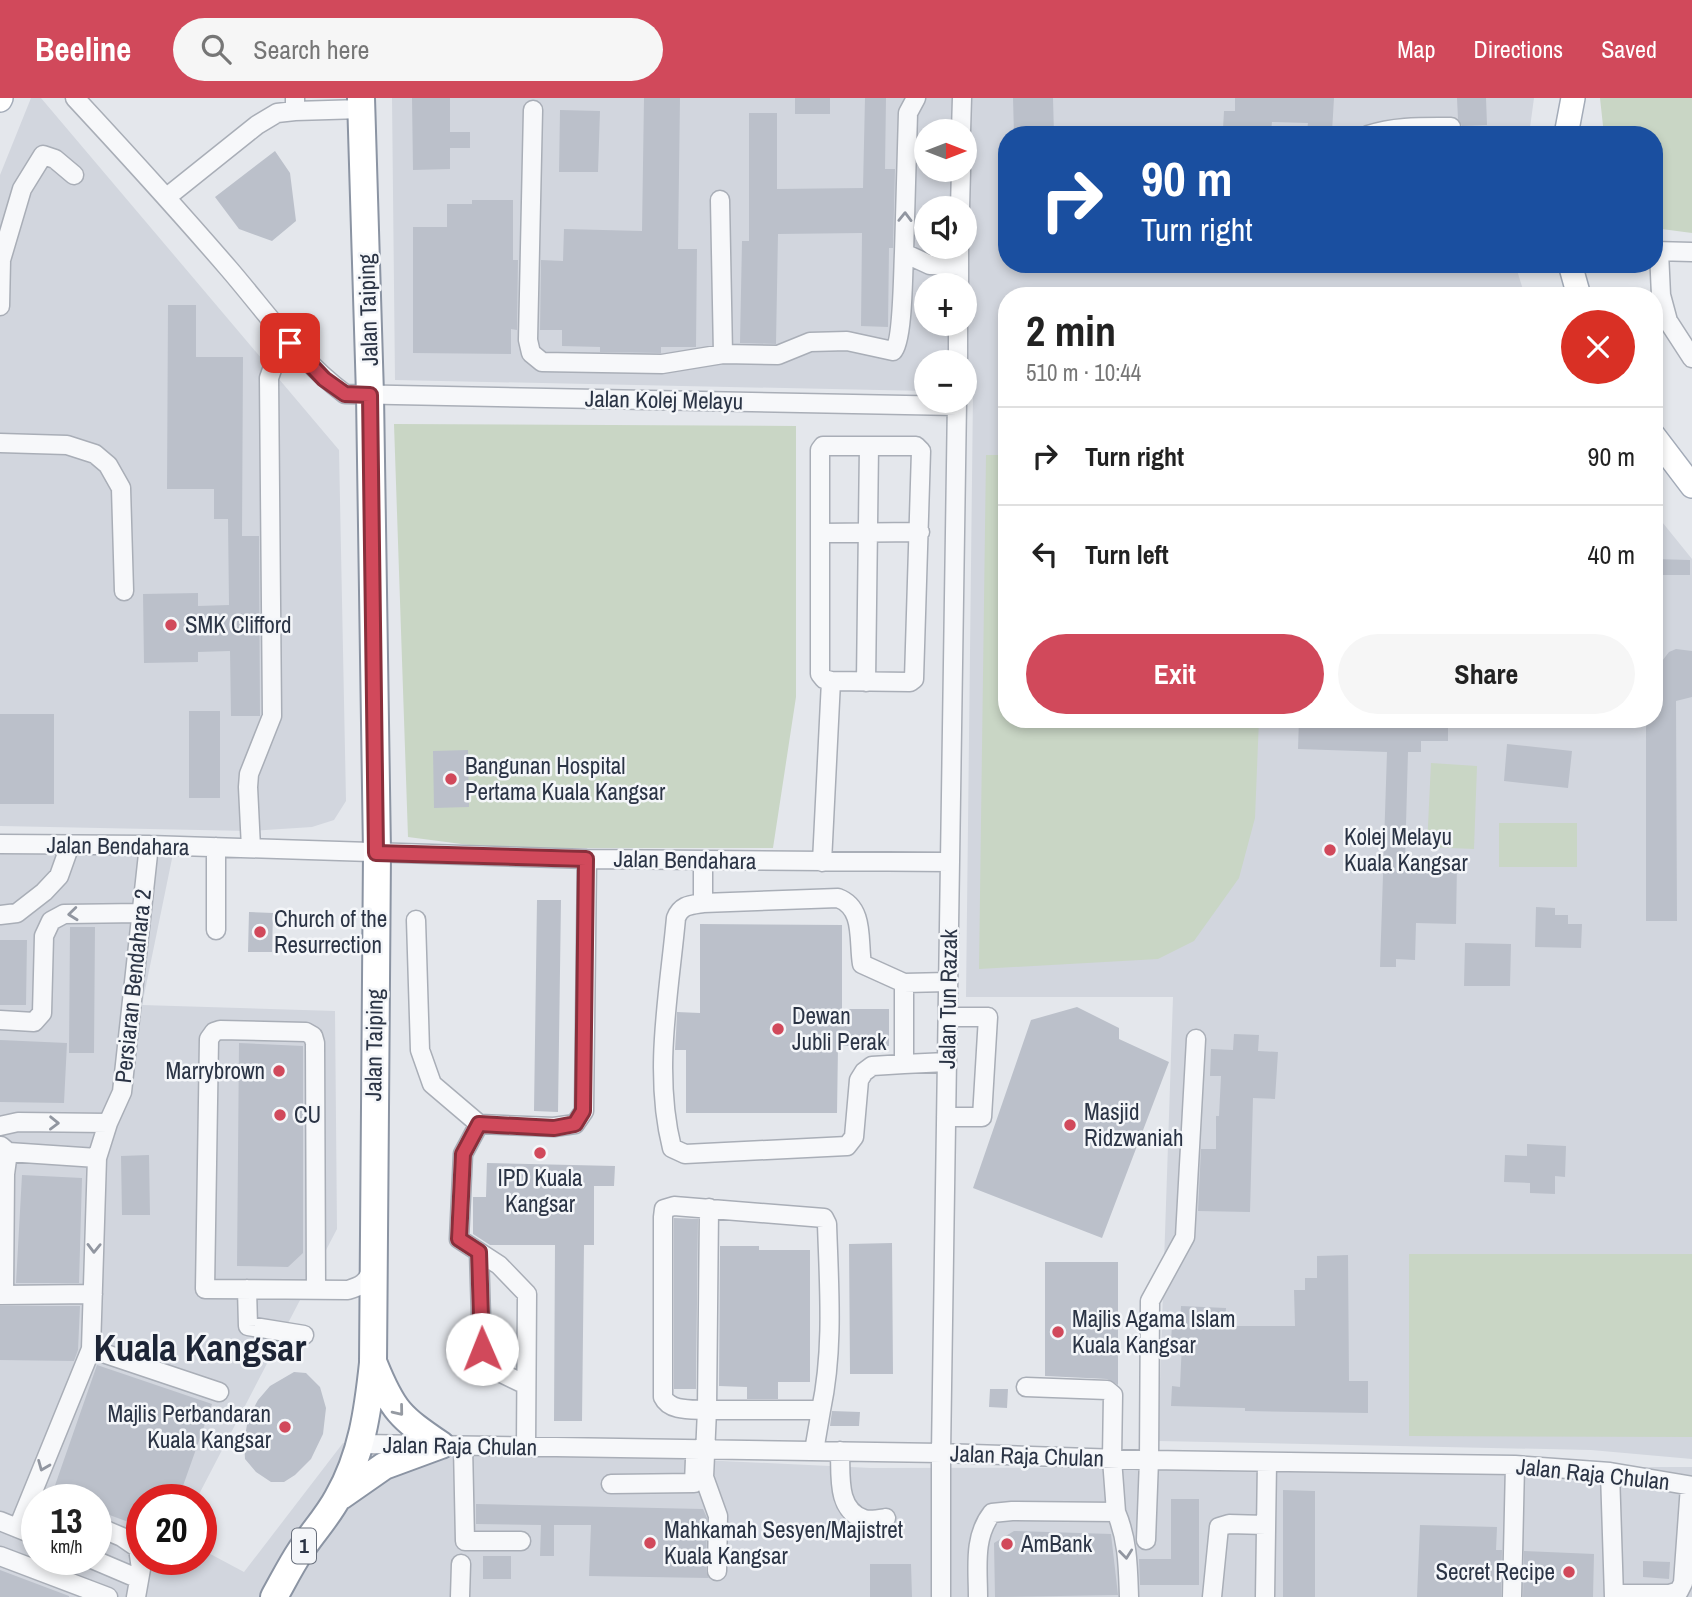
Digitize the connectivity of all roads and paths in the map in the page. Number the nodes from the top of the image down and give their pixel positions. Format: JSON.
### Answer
{"nodes":[{"id":1,"x":75,"y":98,"type":"edge"},
{"id":2,"x":916,"y":98,"type":"edge"},
{"id":3,"x":962,"y":98,"type":"edge"},
{"id":4,"x":1573,"y":98,"type":"edge"},
{"id":5,"x":361,"y":104,"type":"edge"},
{"id":6,"x":295,"y":105,"type":"edge"},
{"id":7,"x":533,"y":110,"type":"dead end"},
{"id":8,"x":961,"y":119,"type":"edge"},
{"id":9,"x":1568,"y":126,"type":"edge"},
{"id":10,"x":74,"y":175,"type":"dead end"},
{"id":11,"x":167,"y":197,"type":"junction"},
{"id":12,"x":720,"y":200,"type":"dead end"},
{"id":13,"x":1663,"y":252,"type":"edge"},
{"id":14,"x":1692,"y":252,"type":"edge"},
{"id":15,"x":904,"y":253,"type":"junction"},
{"id":16,"x":959,"y":259,"type":"edge"},
{"id":17,"x":959,"y":266,"type":"junction"},
{"id":18,"x":959,"y":273,"type":"edge"},
{"id":19,"x":1663,"y":302,"type":"edge"},
{"id":20,"x":0,"y":306,"type":"edge"},
{"id":21,"x":290,"y":343,"type":"junction"},
{"id":22,"x":723,"y":354,"type":"junction"},
{"id":23,"x":1692,"y":358,"type":"edge"},
{"id":24,"x":370,"y":395,"type":"junction"},
{"id":25,"x":914,"y":403,"type":"edge"},
{"id":26,"x":957,"y":413,"type":"edge"},
{"id":27,"x":0,"y":443,"type":"edge"},
{"id":28,"x":869,"y":446,"type":"junction"},
{"id":29,"x":1663,"y":448,"type":"edge"},
{"id":30,"x":1692,"y":486,"type":"edge"},
{"id":31,"x":920,"y":532,"type":"junction"},
{"id":32,"x":820,"y":533,"type":"junction"},
{"id":33,"x":868,"y":533,"type":"junction"},
{"id":34,"x":124,"y":591,"type":"dead end"},
{"id":35,"x":831,"y":681,"type":"junction"},
{"id":36,"x":866,"y":682,"type":"junction"},
{"id":37,"x":0,"y":844,"type":"edge"},
{"id":38,"x":70,"y":845,"type":"junction"},
{"id":39,"x":149,"y":845,"type":"junction"},
{"id":40,"x":216,"y":848,"type":"junction"},
{"id":41,"x":251,"y":848,"type":"junction"},
{"id":42,"x":376,"y":853,"type":"junction"},
{"id":43,"x":586,"y":859,"type":"junction"},
{"id":44,"x":703,"y":861,"type":"junction"},
{"id":45,"x":822,"y":862,"type":"junction"},
{"id":46,"x":950,"y":862,"type":"junction"},
{"id":47,"x":703,"y":903,"type":"junction"},
{"id":48,"x":141,"y":913,"type":"junction"},
{"id":49,"x":0,"y":915,"type":"edge"},
{"id":50,"x":416,"y":920,"type":"dead end"},
{"id":51,"x":216,"y":930,"type":"dead end"},
{"id":52,"x":948,"y":982,"type":"junction"},
{"id":53,"x":904,"y":984,"type":"junction"},
{"id":54,"x":948,"y":1017,"type":"junction"},
{"id":55,"x":0,"y":1020,"type":"edge"},
{"id":56,"x":1196,"y":1039,"type":"dead end"},
{"id":57,"x":947,"y":1062,"type":"junction"},
{"id":58,"x":904,"y":1064,"type":"junction"},
{"id":59,"x":946,"y":1117,"type":"junction"},
{"id":60,"x":108,"y":1123,"type":"junction"},
{"id":61,"x":479,"y":1124,"type":"junction"},
{"id":62,"x":0,"y":1126,"type":"edge"},
{"id":63,"x":4,"y":1148,"type":"edge"},
{"id":64,"x":96,"y":1158,"type":"junction"},
{"id":65,"x":3,"y":1174,"type":"edge"},
{"id":66,"x":709,"y":1208,"type":"junction"},
{"id":67,"x":479,"y":1252,"type":"junction"},
{"id":68,"x":372,"y":1269,"type":"junction"},
{"id":69,"x":247,"y":1289,"type":"junction"},
{"id":70,"x":316,"y":1289,"type":"junction"},
{"id":71,"x":348,"y":1290,"type":"junction"},
{"id":72,"x":93,"y":1294,"type":"junction"},
{"id":73,"x":2,"y":1295,"type":"edge"},
{"id":74,"x":372,"y":1315,"type":"junction"},
{"id":75,"x":304,"y":1335,"type":"dead end"},
{"id":76,"x":91,"y":1349,"type":"junction"},
{"id":77,"x":373,"y":1363,"type":"junction"},
{"id":78,"x":526,"y":1385,"type":"junction"},
{"id":79,"x":1026,"y":1387,"type":"dead end"},
{"id":80,"x":219,"y":1392,"type":"dead end"},
{"id":81,"x":707,"y":1410,"type":"junction"},
{"id":82,"x":821,"y":1410,"type":"junction"},
{"id":83,"x":361,"y":1444,"type":"junction"},
{"id":84,"x":452,"y":1446,"type":"junction"},
{"id":85,"x":526,"y":1447,"type":"junction"},
{"id":86,"x":701,"y":1449,"type":"junction"},
{"id":87,"x":814,"y":1451,"type":"junction"},
{"id":88,"x":840,"y":1451,"type":"junction"},
{"id":89,"x":941,"y":1452,"type":"junction"},
{"id":90,"x":1112,"y":1458,"type":"junction"},
{"id":91,"x":1149,"y":1460,"type":"junction"},
{"id":92,"x":1267,"y":1462,"type":"junction"},
{"id":93,"x":1515,"y":1465,"type":"junction"},
{"id":94,"x":1610,"y":1472,"type":"junction"},
{"id":95,"x":40,"y":1484,"type":"edge"},
{"id":96,"x":611,"y":1484,"type":"dead end"},
{"id":97,"x":1691,"y":1486,"type":"edge"},
{"id":98,"x":338,"y":1498,"type":"junction"},
{"id":99,"x":1116,"y":1512,"type":"junction"},
{"id":100,"x":886,"y":1518,"type":"dead end"},
{"id":101,"x":0,"y":1521,"type":"edge"},
{"id":102,"x":21,"y":1523,"type":"edge"},
{"id":103,"x":1266,"y":1525,"type":"junction"},
{"id":104,"x":18,"y":1528,"type":"junction"},
{"id":105,"x":21,"y":1529,"type":"edge"},
{"id":106,"x":112,"y":1533,"type":"edge"},
{"id":107,"x":1146,"y":1540,"type":"dead end"},
{"id":108,"x":521,"y":1541,"type":"dead end"},
{"id":109,"x":0,"y":1556,"type":"edge"},
{"id":110,"x":461,"y":1564,"type":"dead end"},
{"id":111,"x":112,"y":1568,"type":"edge"},
{"id":112,"x":717,"y":1571,"type":"dead end"},
{"id":113,"x":139,"y":1579,"type":"junction"},
{"id":114,"x":1614,"y":1596,"type":"edge"},
{"id":115,"x":108,"y":1597,"type":"edge"},
{"id":116,"x":136,"y":1597,"type":"edge"},
{"id":117,"x":274,"y":1597,"type":"edge"},
{"id":118,"x":460,"y":1597,"type":"edge"},
{"id":119,"x":941,"y":1597,"type":"edge"},
{"id":120,"x":978,"y":1597,"type":"edge"},
{"id":121,"x":1129,"y":1597,"type":"edge"},
{"id":122,"x":1212,"y":1597,"type":"edge"},
{"id":123,"x":1265,"y":1597,"type":"edge"},
{"id":124,"x":1512,"y":1597,"type":"edge"}],
"edges":[{"from":1,"to":11,"type":"street","name":"Jalan Kolej Melayu"},
{"from":15,"to":2,"type":"street","one_way":true},
{"from":3,"to":8,"type":"street"},
{"from":4,"to":9,"type":"main road"},
{"from":5,"to":6,"type":"street"},
{"from":5,"to":24,"type":"highway","name":"Jalan Taiping","number":"1"},
{"from":6,"to":11,"type":"street"},
{"from":7,"to":22,"type":"street"},
{"from":10,"to":20,"type":"street"},
{"from":11,"to":21,"type":"street","name":"Jalan Kolej Melayu"},
{"from":12,"to":22,"type":"street"},
{"from":13,"to":14,"type":"street"},
{"from":15,"to":17,"type":"street"},
{"from":15,"to":22,"type":"street"},
{"from":16,"to":17,"type":"street"},
{"from":17,"to":18,"type":"street"},
{"from":19,"to":23,"type":"street"},
{"from":21,"to":24,"type":"street","name":"Jalan Kolej Melayu"},
{"from":21,"to":41,"type":"street"},
{"from":24,"to":25,"type":"street","name":"Jalan Kolej Melayu"},
{"from":24,"to":42,"type":"highway","name":"Jalan Taiping","number":"1"},
{"from":26,"to":46,"type":"street","name":"Jalan Tun Razak"},
{"from":27,"to":34,"type":"street"},
{"from":28,"to":31,"type":"street"},
{"from":28,"to":32,"type":"street"},
{"from":28,"to":33,"type":"street"},
{"from":29,"to":30,"type":"main road"},
{"from":31,"to":33,"type":"street"},
{"from":31,"to":36,"type":"street"},
{"from":32,"to":33,"type":"street"},
{"from":32,"to":35,"type":"street"},
{"from":33,"to":36,"type":"street"},
{"from":35,"to":36,"type":"street"},
{"from":35,"to":45,"type":"street"},
{"from":37,"to":38,"type":"street","name":"Jalan Bendahara"},
{"from":38,"to":39,"type":"street","name":"Jalan Bendahara"},
{"from":38,"to":49,"type":"street"},
{"from":39,"to":40,"type":"street","name":"Jalan Bendahara"},
{"from":39,"to":48,"type":"street","name":"Persiaran Bendahara 2"},
{"from":40,"to":41,"type":"street","name":"Jalan Bendahara"},
{"from":40,"to":51,"type":"street"},
{"from":41,"to":42,"type":"street","name":"Jalan Bendahara"},
{"from":42,"to":43,"type":"street","name":"Jalan Bendahara"},
{"from":42,"to":68,"type":"highway","name":"Jalan Taiping","number":"1"},
{"from":43,"to":44,"type":"street","name":"Jalan Bendahara"},
{"from":43,"to":61,"type":"street"},
{"from":44,"to":45,"type":"street","name":"Jalan Bendahara"},
{"from":44,"to":47,"type":"street"},
{"from":45,"to":46,"type":"street","name":"Jalan Bendahara"},
{"from":46,"to":52,"type":"street","name":"Jalan Tun Razak"},
{"from":47,"to":53,"type":"street"},
{"from":47,"to":58,"type":"street"},
{"from":48,"to":55,"type":"street","one_way":true},
{"from":48,"to":60,"type":"street","name":"Persiaran Bendahara 2"},
{"from":50,"to":61,"type":"street"},
{"from":52,"to":53,"type":"street"},
{"from":52,"to":54,"type":"street","name":"Jalan Tun Razak"},
{"from":53,"to":58,"type":"street"},
{"from":54,"to":57,"type":"street","name":"Jalan Tun Razak"},
{"from":54,"to":59,"type":"street"},
{"from":56,"to":91,"type":"street"},
{"from":57,"to":58,"type":"street"},
{"from":57,"to":59,"type":"street","name":"Jalan Tun Razak"},
{"from":59,"to":89,"type":"street","name":"Jalan Tun Razak"},
{"from":62,"to":60,"type":"street","one_way":true},
{"from":60,"to":64,"type":"street","name":"Persiaran Bendahara 2"},
{"from":61,"to":67,"type":"street"},
{"from":63,"to":64,"type":"street"},
{"from":63,"to":65,"type":"street"},
{"from":64,"to":72,"type":"street","name":"Persiaran Bendahara 2","one_way":true},
{"from":65,"to":73,"type":"street"},
{"from":66,"to":81,"type":"street"},
{"from":66,"to":81,"type":"street"},
{"from":66,"to":82,"type":"street"},
{"from":67,"to":78,"type":"street"},
{"from":67,"to":78,"type":"street"},
{"from":68,"to":71,"type":"street"},
{"from":68,"to":74,"type":"highway","name":"Jalan Taiping","number":"1"},
{"from":69,"to":70,"type":"street"},
{"from":69,"to":70,"type":"street"},
{"from":69,"to":75,"type":"street"},
{"from":70,"to":71,"type":"street"},
{"from":71,"to":74,"type":"street"},
{"from":72,"to":73,"type":"street"},
{"from":72,"to":76,"type":"street","name":"Persiaran Bendahara 2"},
{"from":74,"to":77,"type":"highway","name":"Jalan Taiping","number":"1"},
{"from":76,"to":80,"type":"street"},
{"from":76,"to":95,"type":"street","name":"Persiaran Bendahara 2","one_way":true},
{"from":77,"to":83,"type":"highway","number":"1"},
{"from":77,"to":84,"type":"highway","one_way":true},
{"from":78,"to":85,"type":"street"},
{"from":79,"to":90,"type":"street"},
{"from":81,"to":82,"type":"street"},
{"from":81,"to":86,"type":"street"},
{"from":82,"to":87,"type":"street"},
{"from":83,"to":84,"type":"street","name":"Jalan Raja Chulan"},
{"from":83,"to":98,"type":"highway","number":"1"},
{"from":84,"to":85,"type":"street","name":"Jalan Raja Chulan"},
{"from":84,"to":98,"type":"highway"},
{"from":84,"to":108,"type":"street"},
{"from":85,"to":86,"type":"street","name":"Jalan Raja Chulan"},
{"from":86,"to":87,"type":"street","name":"Jalan Raja Chulan"},
{"from":86,"to":96,"type":"street"},
{"from":86,"to":112,"type":"street"},
{"from":87,"to":88,"type":"street","name":"Jalan Raja Chulan"},
{"from":88,"to":89,"type":"street","name":"Jalan Raja Chulan"},
{"from":88,"to":100,"type":"street"},
{"from":89,"to":90,"type":"street","name":"Jalan Raja Chulan"},
{"from":89,"to":119,"type":"street","name":"Jalan Tun Razak"},
{"from":90,"to":91,"type":"street","name":"Jalan Raja Chulan"},
{"from":90,"to":99,"type":"street"},
{"from":91,"to":92,"type":"street","name":"Jalan Raja Chulan"},
{"from":91,"to":107,"type":"street"},
{"from":92,"to":93,"type":"street","name":"Jalan Raja Chulan"},
{"from":92,"to":103,"type":"street"},
{"from":93,"to":94,"type":"street","name":"Jalan Raja Chulan"},
{"from":93,"to":124,"type":"street"},
{"from":94,"to":97,"type":"street","name":"Jalan Raja Chulan"},
{"from":94,"to":114,"type":"street"},
{"from":97,"to":114,"type":"street"},
{"from":98,"to":117,"type":"highway","number":"1"},
{"from":99,"to":120,"type":"street"},
{"from":99,"to":121,"type":"street","one_way":true},
{"from":101,"to":104,"type":"street"},
{"from":102,"to":104,"type":"street","name":"Persiaran Bendahara 2"},
{"from":103,"to":122,"type":"street"},
{"from":103,"to":123,"type":"street"},
{"from":104,"to":105,"type":"street"},
{"from":106,"to":113,"type":"street"},
{"from":109,"to":115,"type":"street"},
{"from":110,"to":118,"type":"street"},
{"from":111,"to":113,"type":"street"},
{"from":113,"to":116,"type":"street"}]}
